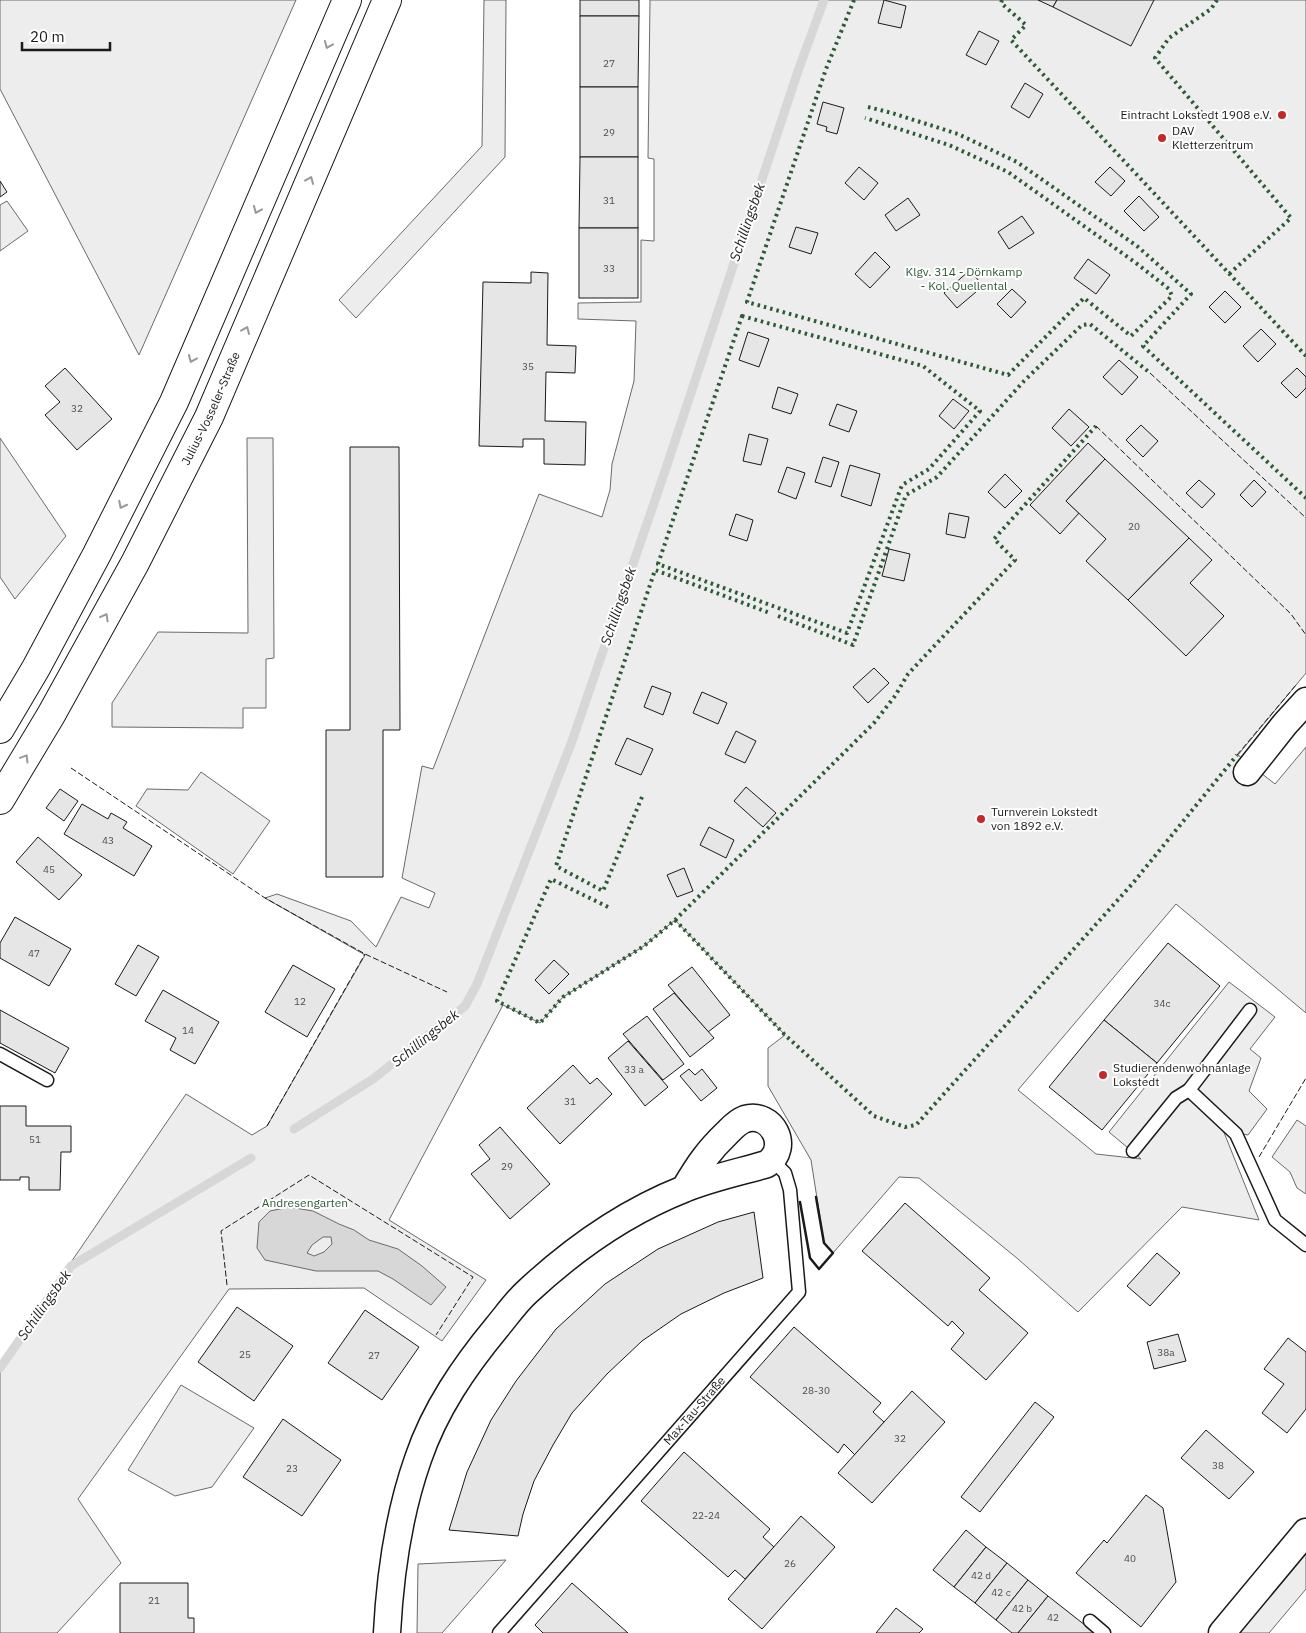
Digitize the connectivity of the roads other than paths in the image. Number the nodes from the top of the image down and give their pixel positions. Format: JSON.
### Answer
{"nodes":[{"id":1,"x":348,"y":0,"type":"edge"},
{"id":2,"x":387,"y":0,"type":"edge"},
{"id":3,"x":1306,"y":702,"type":"edge"},
{"id":4,"x":0,"y":729,"type":"edge"},
{"id":5,"x":1247,"y":772,"type":"dead end"},
{"id":6,"x":0,"y":800,"type":"edge"},
{"id":7,"x":1250,"y":1010,"type":"dead end"},
{"id":8,"x":0,"y":1054,"type":"edge"},
{"id":9,"x":47,"y":1080,"type":"dead end"},
{"id":10,"x":1189,"y":1090,"type":"junction"},
{"id":11,"x":1133,"y":1151,"type":"dead end"},
{"id":12,"x":772,"y":1160,"type":"junction"},
{"id":13,"x":685,"y":1188,"type":"junction"},
{"id":14,"x":1306,"y":1245,"type":"edge"},
{"id":15,"x":1306,"y":1532,"type":"edge"},
{"id":16,"x":1090,"y":1621,"type":"dead end"},
{"id":17,"x":387,"y":1633,"type":"edge"},
{"id":18,"x":499,"y":1633,"type":"edge"},
{"id":19,"x":1104,"y":1633,"type":"edge"},
{"id":20,"x":1222,"y":1633,"type":"edge"}],
"edges":[{"from":1,"to":4,"type":"main road","one_way":true},
{"from":6,"to":2,"type":"main road","name":"Julius-Vosseler-Straße","one_way":true},
{"from":3,"to":5,"type":"street"},
{"from":7,"to":10,"type":"lane"},
{"from":8,"to":9,"type":"lane"},
{"from":10,"to":11,"type":"lane"},
{"from":10,"to":14,"type":"lane"},
{"from":12,"to":13,"type":"street"},
{"from":12,"to":13,"type":"street"},
{"from":12,"to":18,"type":"lane","name":"Max-Tau-Straße"},
{"from":13,"to":17,"type":"street"},
{"from":15,"to":20,"type":"street"},
{"from":16,"to":19,"type":"lane"}]}
